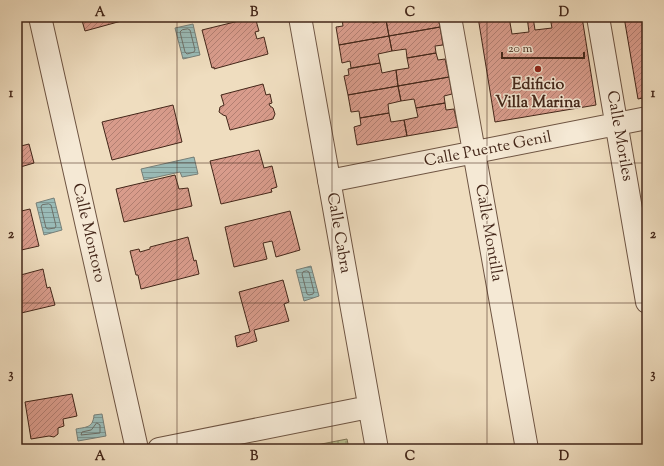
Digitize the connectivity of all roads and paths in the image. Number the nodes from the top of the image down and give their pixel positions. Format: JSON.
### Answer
{"nodes":[{"id":1,"x":40,"y":17,"type":"edge"},
{"id":2,"x":300,"y":17,"type":"edge"},
{"id":3,"x":450,"y":17,"type":"edge"},
{"id":4,"x":598,"y":17,"type":"edge"},
{"id":5,"x":647,"y":118,"type":"edge"},
{"id":6,"x":617,"y":124,"type":"junction"},
{"id":7,"x":474,"y":152,"type":"junction"},
{"id":8,"x":329,"y":181,"type":"junction"},
{"id":9,"x":647,"y":302,"type":"edge"},
{"id":10,"x":369,"y":407,"type":"junction"},
{"id":11,"x":137,"y":449,"type":"edge"},
{"id":12,"x":159,"y":449,"type":"edge"},
{"id":13,"x":377,"y":449,"type":"edge"},
{"id":14,"x":527,"y":449,"type":"edge"}],
"edges":[{"from":1,"to":11,"type":"street","name":"Calle Montoro"},
{"from":2,"to":8,"type":"street","name":"Calle Cabra"},
{"from":3,"to":7,"type":"street","name":"Calle Montilla"},
{"from":4,"to":6,"type":"street","name":"Calle Moriles"},
{"from":5,"to":6,"type":"street","name":"Calle Puente Genil"},
{"from":6,"to":7,"type":"street","name":"Calle Puente Genil"},
{"from":6,"to":9,"type":"street","name":"Calle Moriles"},
{"from":7,"to":8,"type":"street","name":"Calle Puente Genil"},
{"from":7,"to":14,"type":"street","name":"Calle Montilla"},
{"from":8,"to":10,"type":"street","name":"Calle Cabra"},
{"from":10,"to":12,"type":"street"},
{"from":10,"to":13,"type":"street","name":"Calle Cabra"}]}
